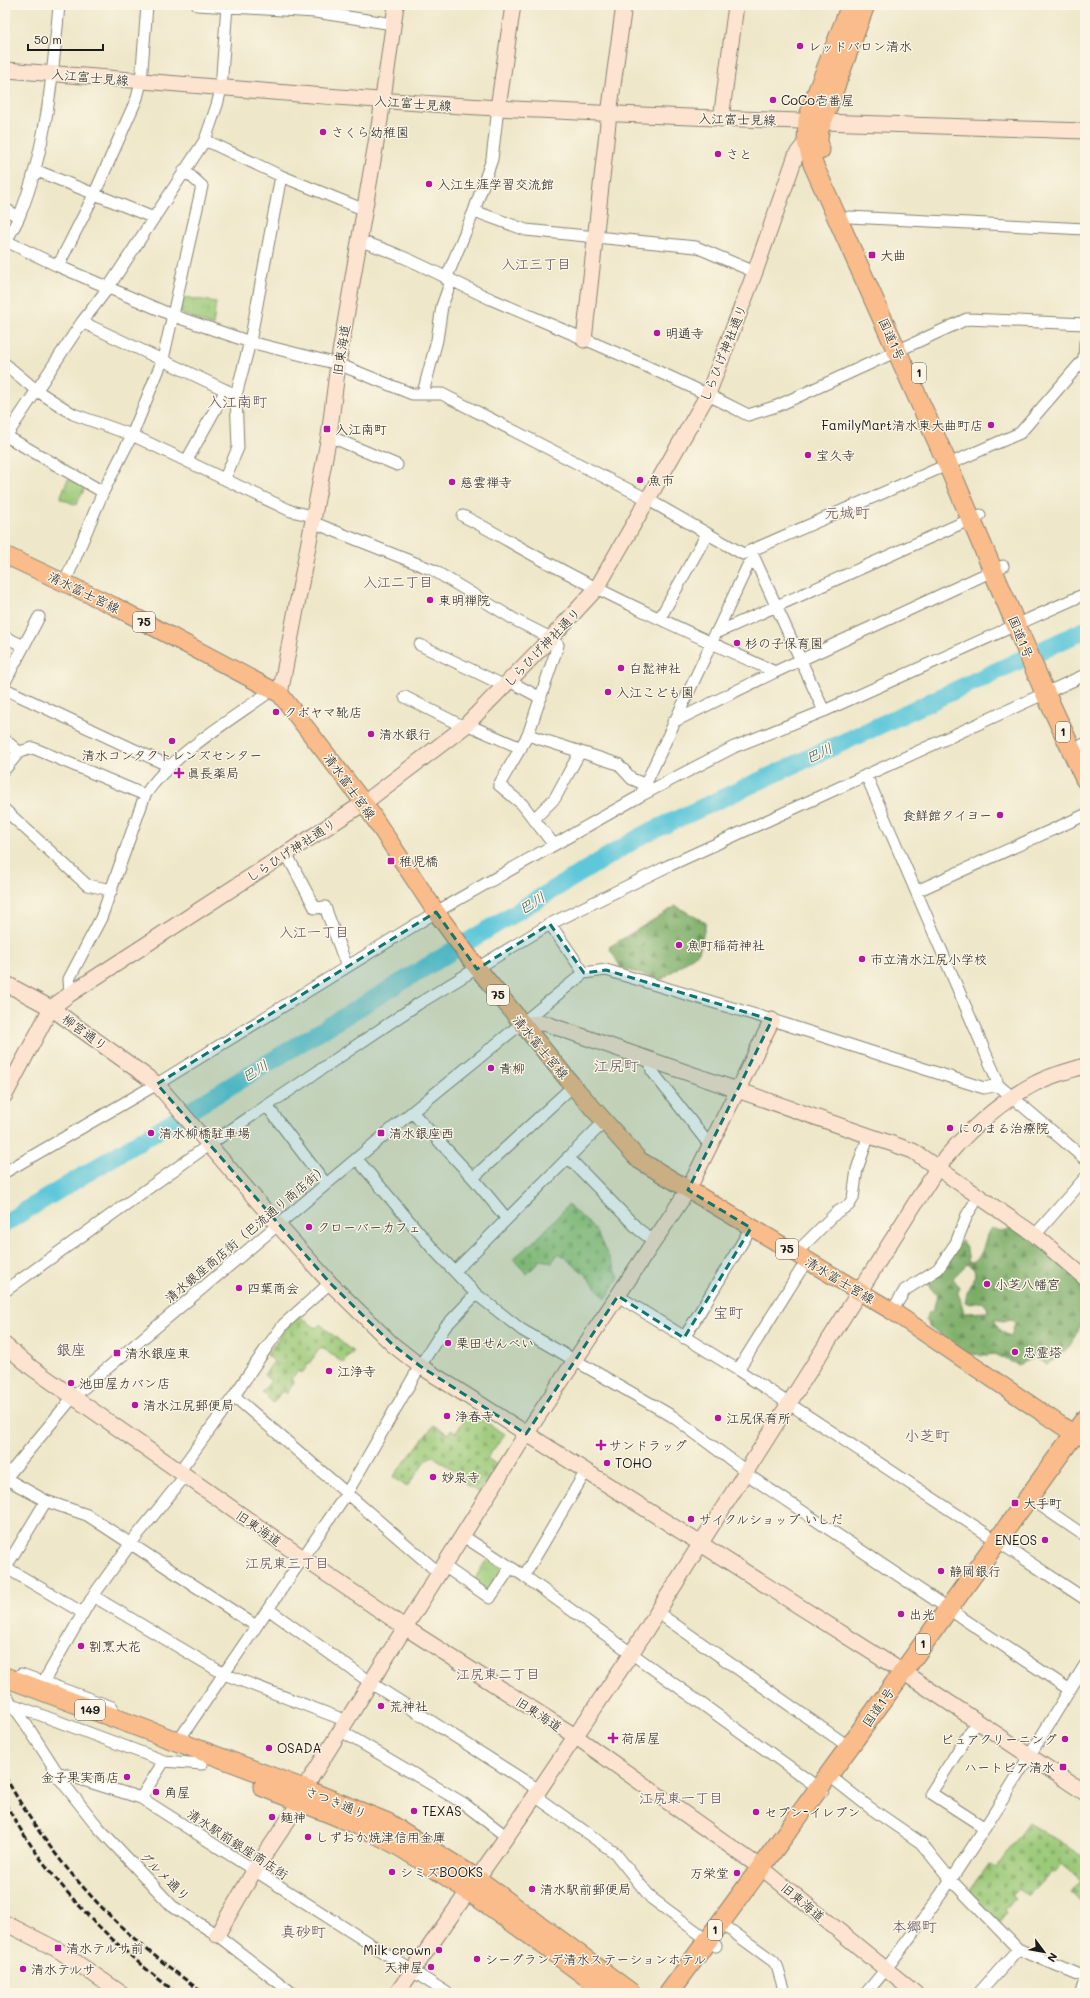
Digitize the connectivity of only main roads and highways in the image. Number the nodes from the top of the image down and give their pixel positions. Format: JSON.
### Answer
{"nodes":[{"id":1,"x":851,"y":5,"type":"edge"},
{"id":2,"x":865,"y":5,"type":"edge"},
{"id":3,"x":815,"y":121,"type":"junction"},
{"id":4,"x":812,"y":141,"type":"junction"},
{"id":5,"x":902,"y":349,"type":"junction"},
{"id":6,"x":5,"y":555,"type":"edge"},
{"id":7,"x":1049,"y":687,"type":"junction"},
{"id":8,"x":1084,"y":747,"type":"edge"},
{"id":9,"x":1085,"y":779,"type":"edge"},
{"id":10,"x":1083,"y":1433,"type":"edge"},
{"id":11,"x":1001,"y":1544,"type":"junction"},
{"id":12,"x":5,"y":1677,"type":"edge"},
{"id":13,"x":9,"y":1697,"type":"edge"},
{"id":14,"x":173,"y":1747,"type":"junction"},
{"id":15,"x":764,"y":1870,"type":"junction"},
{"id":16,"x":473,"y":1885,"type":"junction"},
{"id":17,"x":712,"y":1943,"type":"junction"},
{"id":18,"x":608,"y":1993,"type":"edge"},
{"id":19,"x":631,"y":1993,"type":"edge"},
{"id":20,"x":669,"y":1993,"type":"edge"},
{"id":21,"x":683,"y":1993,"type":"edge"}],
"edges":[{"from":1,"to":3,"type":"highway","name":"国道1号","number":"1"},
{"from":2,"to":3,"type":"highway","name":"国道1号","number":"1"},
{"from":3,"to":4,"type":"highway","name":"国道1号","number":"1"},
{"from":4,"to":5,"type":"highway","name":"国道1号","number":"1"},
{"from":4,"to":5,"type":"highway","name":"国道1号","number":"1"},
{"from":5,"to":7,"type":"highway","name":"国道1号","number":"1"},
{"from":6,"to":10,"type":"main road","name":"清水富士宮線","number":"75"},
{"from":7,"to":8,"type":"highway","name":"国道1号","number":"1"},
{"from":7,"to":9,"type":"highway","name":"国道1号","number":"1"},
{"from":10,"to":11,"type":"highway","name":"国道1号","number":"1"},
{"from":10,"to":11,"type":"highway","name":"国道1号","number":"1"},
{"from":11,"to":15,"type":"highway","name":"国道1号","number":"1"},
{"from":12,"to":14,"type":"highway","name":"さつき通り","number":"149"},
{"from":13,"to":14,"type":"highway","name":"さつき通り","number":"149"},
{"from":14,"to":16,"type":"highway","name":"さつき通り","number":"149"},
{"from":15,"to":17,"type":"highway","name":"国道1号","number":"1"},
{"from":15,"to":17,"type":"highway","name":"国道1号","number":"1"},
{"from":16,"to":18,"type":"highway","name":"さつき通り","number":"149"},
{"from":16,"to":19,"type":"highway","name":"さつき通り","number":"149"},
{"from":17,"to":20,"type":"highway","name":"国道1号","number":"1"},
{"from":17,"to":21,"type":"highway","name":"国道1号","number":"1"}]}
